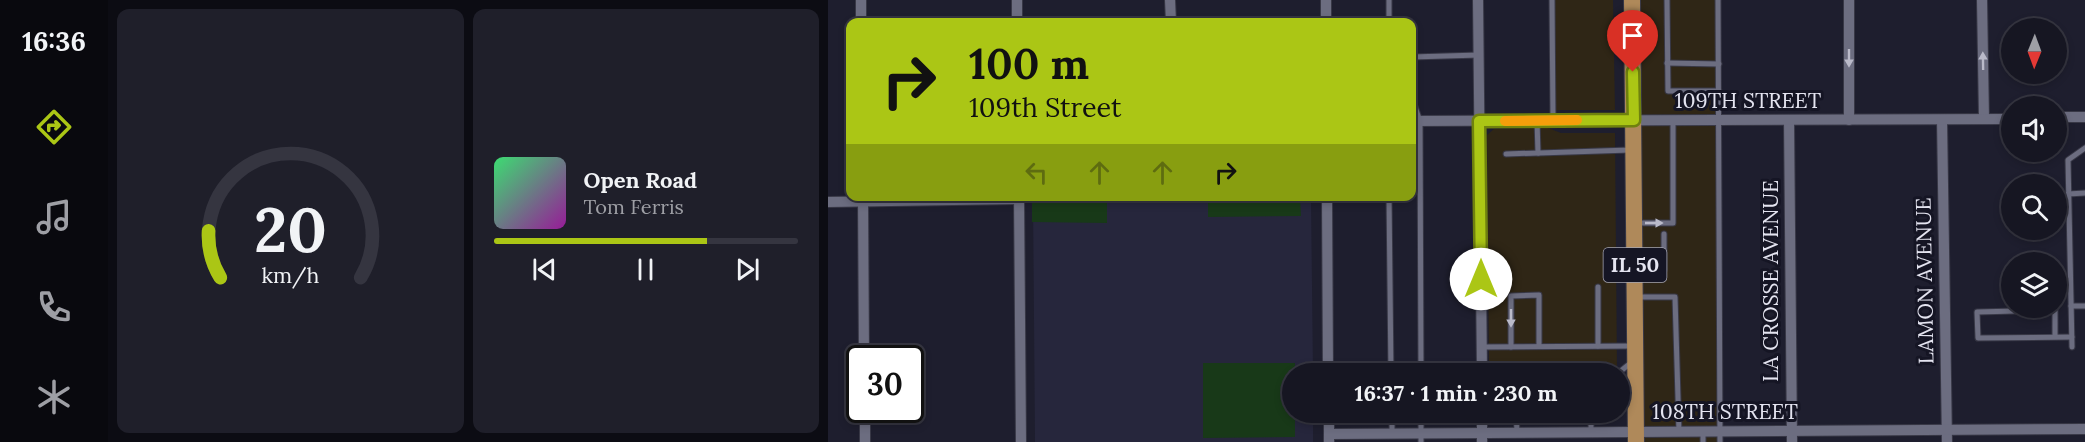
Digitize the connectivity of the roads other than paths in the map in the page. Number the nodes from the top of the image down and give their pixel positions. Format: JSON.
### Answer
{"nodes":[{"id":1,"x":861,"y":0,"type":"edge"},
{"id":2,"x":1017,"y":0,"type":"edge"},
{"id":3,"x":1170,"y":0,"type":"edge"},
{"id":4,"x":1326,"y":0,"type":"edge"},
{"id":5,"x":1389,"y":0,"type":"edge"},
{"id":6,"x":1478,"y":0,"type":"edge"},
{"id":7,"x":1552,"y":0,"type":"edge"},
{"id":8,"x":1632,"y":0,"type":"edge"},
{"id":9,"x":1667,"y":0,"type":"edge"},
{"id":10,"x":1718,"y":0,"type":"edge"},
{"id":11,"x":1849,"y":0,"type":"edge"},
{"id":12,"x":1982,"y":0,"type":"edge"},
{"id":13,"x":861,"y":18,"type":"edge"},
{"id":14,"x":1017,"y":18,"type":"edge"},
{"id":15,"x":1171,"y":18,"type":"edge"},
{"id":16,"x":1326,"y":18,"type":"edge"},
{"id":17,"x":1389,"y":18,"type":"edge"},
{"id":18,"x":1479,"y":55,"type":"junction"},
{"id":19,"x":1416,"y":57,"type":"edge"},
{"id":20,"x":1667,"y":63,"type":"junction"},
{"id":21,"x":1719,"y":64,"type":"junction"},
{"id":22,"x":1719,"y":91,"type":"junction"},
{"id":23,"x":2067,"y":117,"type":"edge"},
{"id":24,"x":2085,"y":117,"type":"edge"},
{"id":25,"x":2001,"y":118,"type":"edge"},
{"id":26,"x":1984,"y":119,"type":"junction"},
{"id":27,"x":1537,"y":120,"type":"junction"},
{"id":28,"x":1553,"y":120,"type":"junction"},
{"id":29,"x":1634,"y":120,"type":"junction"},
{"id":30,"x":1673,"y":120,"type":"junction"},
{"id":31,"x":1719,"y":120,"type":"junction"},
{"id":32,"x":1789,"y":120,"type":"junction"},
{"id":33,"x":1849,"y":120,"type":"junction"},
{"id":34,"x":1942,"y":120,"type":"junction"},
{"id":35,"x":1416,"y":121,"type":"edge"},
{"id":36,"x":1479,"y":121,"type":"junction"},
{"id":37,"x":2085,"y":148,"type":"edge"},
{"id":38,"x":1634,"y":150,"type":"junction"},
{"id":39,"x":1538,"y":153,"type":"junction"},
{"id":40,"x":1506,"y":154,"type":"dead end"},
{"id":41,"x":2085,"y":193,"type":"edge"},
{"id":42,"x":2068,"y":194,"type":"junction"},
{"id":43,"x":846,"y":200,"type":"edge"},
{"id":44,"x":863,"y":201,"type":"edge"},
{"id":45,"x":1018,"y":201,"type":"edge"},
{"id":46,"x":1327,"y":201,"type":"edge"},
{"id":47,"x":1389,"y":201,"type":"edge"},
{"id":48,"x":828,"y":202,"type":"edge"},
{"id":49,"x":1634,"y":223,"type":"junction"},
{"id":50,"x":1664,"y":234,"type":"dead end"},
{"id":51,"x":1635,"y":270,"type":"junction"},
{"id":52,"x":1598,"y":287,"type":"dead end"},
{"id":53,"x":1635,"y":297,"type":"junction"},
{"id":54,"x":2071,"y":306,"type":"junction"},
{"id":55,"x":2085,"y":306,"type":"edge"},
{"id":56,"x":2055,"y":337,"type":"junction"},
{"id":57,"x":2072,"y":337,"type":"junction"},
{"id":58,"x":864,"y":345,"type":"edge"},
{"id":59,"x":1539,"y":346,"type":"junction"},
{"id":60,"x":1598,"y":346,"type":"junction"},
{"id":61,"x":2072,"y":346,"type":"dead end"},
{"id":62,"x":1481,"y":347,"type":"junction"},
{"id":63,"x":1511,"y":347,"type":"junction"},
{"id":64,"x":1635,"y":353,"type":"junction"},
{"id":65,"x":1328,"y":363,"type":"edge"},
{"id":66,"x":1391,"y":363,"type":"edge"},
{"id":67,"x":1421,"y":363,"type":"edge"},
{"id":68,"x":1482,"y":363,"type":"edge"},
{"id":69,"x":1626,"y":363,"type":"edge"},
{"id":70,"x":1630,"y":402,"type":"edge"},
{"id":71,"x":1636,"y":406,"type":"junction"},
{"id":72,"x":865,"y":423,"type":"edge"},
{"id":73,"x":1392,"y":423,"type":"edge"},
{"id":74,"x":1517,"y":423,"type":"edge"},
{"id":75,"x":1591,"y":423,"type":"edge"},
{"id":76,"x":1947,"y":429,"type":"junction"},
{"id":77,"x":2085,"y":429,"type":"edge"},
{"id":78,"x":1517,"y":432,"type":"junction"},
{"id":79,"x":1591,"y":432,"type":"junction"},
{"id":80,"x":1678,"y":432,"type":"junction"},
{"id":81,"x":1392,"y":433,"type":"junction"},
{"id":82,"x":1792,"y":436,"type":"edge"},
{"id":83,"x":1421,"y":437,"type":"edge"},
{"id":84,"x":1482,"y":437,"type":"edge"},
{"id":85,"x":1636,"y":437,"type":"edge"},
{"id":86,"x":1703,"y":437,"type":"edge"},
{"id":87,"x":1720,"y":437,"type":"edge"},
{"id":88,"x":1329,"y":438,"type":"edge"},
{"id":89,"x":865,"y":442,"type":"edge"},
{"id":90,"x":1021,"y":442,"type":"edge"},
{"id":91,"x":1947,"y":442,"type":"edge"}],
"edges":[{"from":1,"to":13,"type":"street"},
{"from":2,"to":14,"type":"street"},
{"from":3,"to":15,"type":"street"},
{"from":4,"to":16,"type":"street"},
{"from":5,"to":17,"type":"lane"},
{"from":6,"to":18,"type":"street"},
{"from":7,"to":28,"type":"lane"},
{"from":8,"to":29,"type":"main road","number":"IL 50"},
{"from":9,"to":20,"type":"lane"},
{"from":10,"to":21,"type":"lane"},
{"from":11,"to":33,"type":"street","one_way":true},
{"from":26,"to":12,"type":"street","one_way":true},
{"from":18,"to":19,"type":"lane"},
{"from":18,"to":36,"type":"street"},
{"from":20,"to":21,"type":"lane"},
{"from":20,"to":22,"type":"lane"},
{"from":21,"to":22,"type":"lane"},
{"from":22,"to":31,"type":"lane"},
{"from":23,"to":24,"type":"street"},
{"from":25,"to":26,"type":"street","name":"109TH STREET"},
{"from":26,"to":34,"type":"street","name":"109TH STREET"},
{"from":27,"to":28,"type":"street","name":"109TH STREET"},
{"from":27,"to":36,"type":"street","name":"109TH STREET"},
{"from":27,"to":39,"type":"lane"},
{"from":28,"to":29,"type":"street","name":"109TH STREET"},
{"from":29,"to":30,"type":"street","name":"109TH STREET"},
{"from":29,"to":38,"type":"main road","number":"IL 50"},
{"from":30,"to":31,"type":"street","name":"109TH STREET"},
{"from":49,"to":30,"type":"lane","one_way":true},
{"from":31,"to":32,"type":"street","name":"109TH STREET"},
{"from":31,"to":87,"type":"lane"},
{"from":32,"to":33,"type":"street","name":"109TH STREET"},
{"from":32,"to":82,"type":"street","name":"LA CROSSE AVENUE"},
{"from":33,"to":34,"type":"street","name":"109TH STREET"},
{"from":34,"to":76,"type":"street","name":"LAMON AVENUE"},
{"from":35,"to":36,"type":"street","name":"109TH STREET"},
{"from":35,"to":67,"type":"lane"},
{"from":36,"to":62,"type":"street"},
{"from":37,"to":42,"type":"lane"},
{"from":38,"to":39,"type":"lane"},
{"from":38,"to":49,"type":"main road","number":"IL 50"},
{"from":39,"to":40,"type":"lane"},
{"from":41,"to":42,"type":"lane"},
{"from":42,"to":54,"type":"lane"},
{"from":43,"to":48,"type":"street"},
{"from":44,"to":58,"type":"street"},
{"from":45,"to":90,"type":"street"},
{"from":46,"to":65,"type":"street"},
{"from":47,"to":66,"type":"lane"},
{"from":49,"to":51,"type":"main road","number":"IL 50"},
{"from":50,"to":51,"type":"lane"},
{"from":51,"to":53,"type":"main road","number":"IL 50"},
{"from":52,"to":60,"type":"lane"},
{"from":53,"to":64,"type":"main road","number":"IL 50"},
{"from":53,"to":80,"type":"lane"},
{"from":54,"to":55,"type":"lane"},
{"from":54,"to":57,"type":"lane"},
{"from":56,"to":56,"type":"lane"},
{"from":56,"to":57,"type":"lane"},
{"from":57,"to":61,"type":"lane"},
{"from":59,"to":60,"type":"lane"},
{"from":59,"to":63,"type":"lane"},
{"from":59,"to":63,"type":"lane","one_way":true},
{"from":60,"to":64,"type":"lane"},
{"from":62,"to":63,"type":"lane"},
{"from":62,"to":68,"type":"street"},
{"from":64,"to":69,"type":"lane"},
{"from":64,"to":71,"type":"main road","number":"IL 50"},
{"from":70,"to":71,"type":"lane"},
{"from":71,"to":85,"type":"main road","number":"IL 50"},
{"from":72,"to":89,"type":"street"},
{"from":73,"to":81,"type":"lane"},
{"from":74,"to":78,"type":"lane"},
{"from":75,"to":79,"type":"lane"},
{"from":76,"to":77,"type":"street","name":"108TH STREET"},
{"from":76,"to":82,"type":"street","name":"108TH STREET"},
{"from":76,"to":91,"type":"street","name":"LAMON AVENUE"},
{"from":78,"to":79,"type":"street","name":"108TH STREET"},
{"from":78,"to":84,"type":"street","name":"108TH STREET"},
{"from":79,"to":85,"type":"street","name":"108TH STREET"},
{"from":80,"to":85,"type":"street","name":"108TH STREET"},
{"from":80,"to":86,"type":"street","name":"108TH STREET"},
{"from":81,"to":83,"type":"street","name":"108TH STREET"},
{"from":81,"to":88,"type":"street","name":"108TH STREET"},
{"from":82,"to":87,"type":"street","name":"108TH STREET"},
{"from":83,"to":84,"type":"street","name":"108TH STREET"},
{"from":86,"to":87,"type":"street","name":"108TH STREET"}]}
